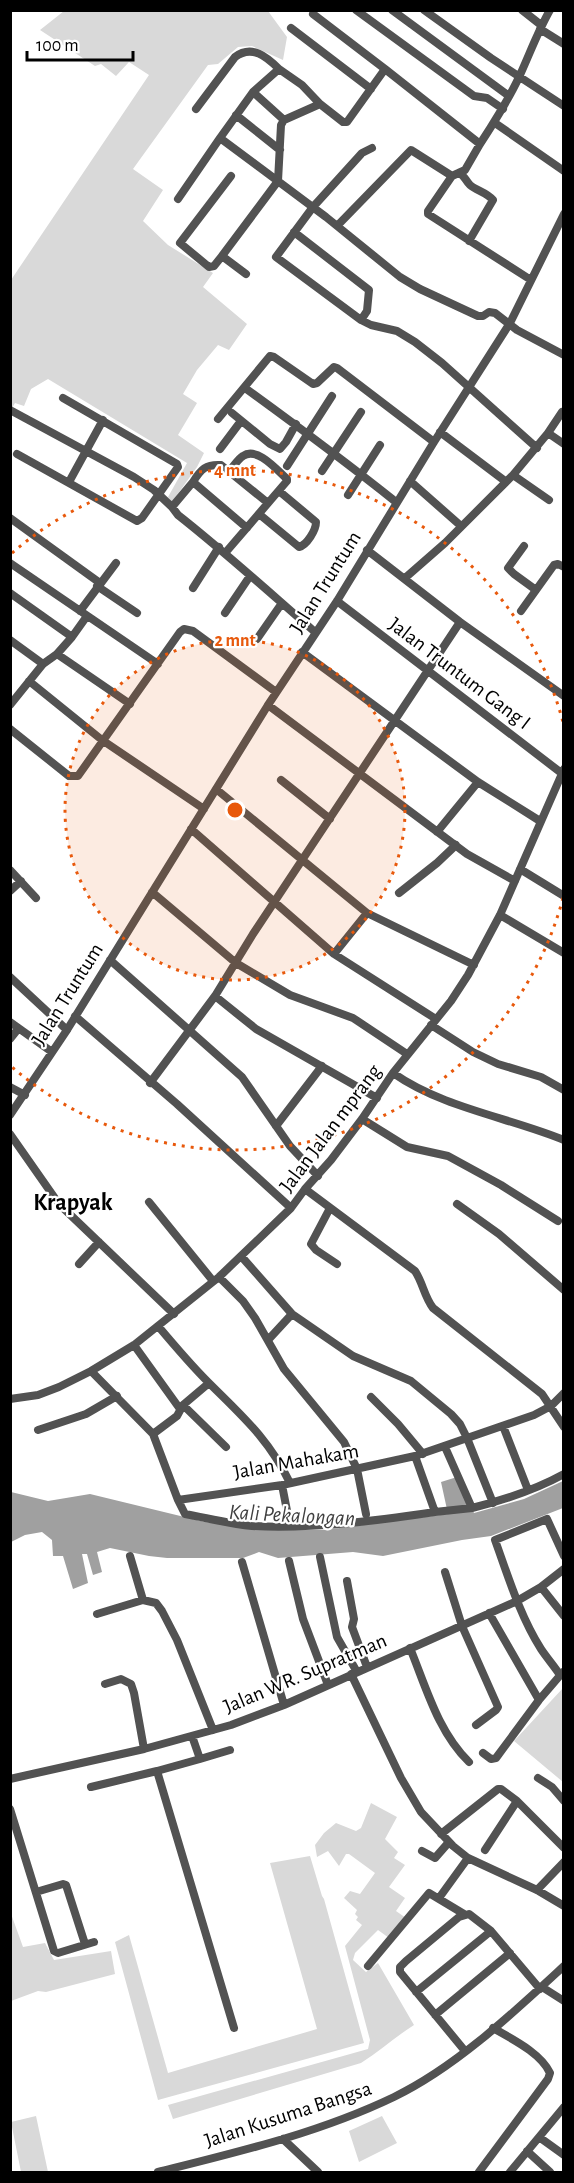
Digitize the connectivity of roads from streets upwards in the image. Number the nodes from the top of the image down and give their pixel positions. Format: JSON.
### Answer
{"nodes":[{"id":1,"x":356,"y":10,"type":"edge"},
{"id":2,"x":392,"y":10,"type":"edge"},
{"id":3,"x":424,"y":10,"type":"edge"},
{"id":4,"x":522,"y":10,"type":"edge"},
{"id":5,"x":550,"y":10,"type":"edge"},
{"id":6,"x":313,"y":14,"type":"dead end"},
{"id":7,"x":540,"y":27,"type":"junction"},
{"id":8,"x":291,"y":28,"type":"dead end"},
{"id":9,"x":564,"y":44,"type":"edge"},
{"id":10,"x":279,"y":69,"type":"junction"},
{"id":11,"x":386,"y":69,"type":"junction"},
{"id":12,"x":520,"y":76,"type":"junction"},
{"id":13,"x":371,"y":89,"type":"junction"},
{"id":14,"x":253,"y":92,"type":"junction"},
{"id":15,"x":509,"y":96,"type":"junction"},
{"id":16,"x":320,"y":104,"type":"junction"},
{"id":17,"x":564,"y":106,"type":"edge"},
{"id":18,"x":196,"y":109,"type":"dead end"},
{"id":19,"x":502,"y":109,"type":"junction"},
{"id":20,"x":236,"y":115,"type":"junction"},
{"id":21,"x":284,"y":120,"type":"junction"},
{"id":22,"x":495,"y":123,"type":"junction"},
{"id":23,"x":220,"y":138,"type":"junction"},
{"id":24,"x":480,"y":144,"type":"junction"},
{"id":25,"x":372,"y":148,"type":"dead end"},
{"id":26,"x":280,"y":150,"type":"junction"},
{"id":27,"x":564,"y":171,"type":"edge"},
{"id":28,"x":455,"y":175,"type":"junction"},
{"id":29,"x":231,"y":176,"type":"dead end"},
{"id":30,"x":278,"y":181,"type":"junction"},
{"id":31,"x":178,"y":199,"type":"dead end"},
{"id":32,"x":313,"y":207,"type":"junction"},
{"id":33,"x":564,"y":214,"type":"edge"},
{"id":34,"x":337,"y":226,"type":"junction"},
{"id":35,"x":294,"y":232,"type":"junction"},
{"id":36,"x":469,"y":241,"type":"junction"},
{"id":37,"x":222,"y":256,"type":"junction"},
{"id":38,"x":246,"y":274,"type":"dead end"},
{"id":39,"x":531,"y":280,"type":"junction"},
{"id":40,"x":361,"y":320,"type":"junction"},
{"id":41,"x":514,"y":327,"type":"junction"},
{"id":42,"x":564,"y":355,"type":"edge"},
{"id":43,"x":245,"y":388,"type":"junction"},
{"id":44,"x":474,"y":392,"type":"junction"},
{"id":45,"x":332,"y":396,"type":"dead end"},
{"id":46,"x":63,"y":398,"type":"dead end"},
{"id":47,"x":10,"y":410,"type":"edge"},
{"id":48,"x":562,"y":411,"type":"edge"},
{"id":49,"x":361,"y":412,"type":"dead end"},
{"id":50,"x":232,"y":413,"type":"dead end"},
{"id":51,"x":218,"y":419,"type":"dead end"},
{"id":52,"x":103,"y":420,"type":"junction"},
{"id":53,"x":242,"y":421,"type":"junction"},
{"id":54,"x":296,"y":424,"type":"junction"},
{"id":55,"x":308,"y":432,"type":"junction"},
{"id":56,"x":548,"y":433,"type":"junction"},
{"id":57,"x":445,"y":435,"type":"junction"},
{"id":58,"x":434,"y":442,"type":"junction"},
{"id":59,"x":564,"y":444,"type":"edge"},
{"id":60,"x":380,"y":445,"type":"dead end"},
{"id":61,"x":537,"y":448,"type":"junction"},
{"id":62,"x":220,"y":449,"type":"dead end"},
{"id":63,"x":86,"y":451,"type":"junction"},
{"id":64,"x":17,"y":454,"type":"dead end"},
{"id":65,"x":333,"y":454,"type":"junction"},
{"id":66,"x":287,"y":466,"type":"dead end"},
{"id":67,"x":230,"y":470,"type":"junction"},
{"id":68,"x":322,"y":471,"type":"dead end"},
{"id":69,"x":362,"y":475,"type":"junction"},
{"id":70,"x":513,"y":475,"type":"junction"},
{"id":71,"x":410,"y":481,"type":"junction"},
{"id":72,"x":505,"y":481,"type":"junction"},
{"id":73,"x":69,"y":482,"type":"junction"},
{"id":74,"x":193,"y":482,"type":"junction"},
{"id":75,"x":279,"y":491,"type":"junction"},
{"id":76,"x":158,"y":494,"type":"junction"},
{"id":77,"x":348,"y":495,"type":"dead end"},
{"id":78,"x":549,"y":500,"type":"dead end"},
{"id":79,"x":396,"y":502,"type":"junction"},
{"id":80,"x":268,"y":503,"type":"junction"},
{"id":81,"x":172,"y":507,"type":"junction"},
{"id":82,"x":259,"y":514,"type":"junction"},
{"id":83,"x":10,"y":518,"type":"edge"},
{"id":84,"x":461,"y":526,"type":"junction"},
{"id":85,"x":247,"y":528,"type":"junction"},
{"id":86,"x":524,"y":546,"type":"dead end"},
{"id":87,"x":223,"y":550,"type":"junction"},
{"id":88,"x":367,"y":550,"type":"junction"},
{"id":89,"x":10,"y":563,"type":"edge"},
{"id":90,"x":116,"y":563,"type":"dead end"},
{"id":91,"x":564,"y":567,"type":"edge"},
{"id":92,"x":250,"y":576,"type":"junction"},
{"id":93,"x":405,"y":578,"type":"junction"},
{"id":94,"x":99,"y":584,"type":"junction"},
{"id":95,"x":193,"y":588,"type":"dead end"},
{"id":96,"x":536,"y":590,"type":"junction"},
{"id":97,"x":10,"y":594,"type":"edge"},
{"id":98,"x":337,"y":601,"type":"junction"},
{"id":99,"x":282,"y":603,"type":"junction"},
{"id":100,"x":521,"y":611,"type":"dead end"},
{"id":101,"x":83,"y":613,"type":"junction"},
{"id":102,"x":137,"y":613,"type":"dead end"},
{"id":103,"x":225,"y":613,"type":"dead end"},
{"id":104,"x":460,"y":622,"type":"junction"},
{"id":105,"x":315,"y":632,"type":"junction"},
{"id":106,"x":72,"y":637,"type":"junction"},
{"id":107,"x":257,"y":639,"type":"dead end"},
{"id":108,"x":10,"y":640,"type":"edge"},
{"id":109,"x":302,"y":651,"type":"junction"},
{"id":110,"x":57,"y":654,"type":"junction"},
{"id":111,"x":43,"y":664,"type":"junction"},
{"id":112,"x":158,"y":664,"type":"junction"},
{"id":113,"x":428,"y":672,"type":"junction"},
{"id":114,"x":29,"y":681,"type":"junction"},
{"id":115,"x":275,"y":694,"type":"junction"},
{"id":116,"x":564,"y":696,"type":"edge"},
{"id":117,"x":12,"y":700,"type":"edge"},
{"id":118,"x":130,"y":704,"type":"junction"},
{"id":119,"x":268,"y":705,"type":"junction"},
{"id":120,"x":395,"y":721,"type":"junction"},
{"id":121,"x":10,"y":729,"type":"edge"},
{"id":122,"x":102,"y":740,"type":"junction"},
{"id":123,"x":563,"y":772,"type":"edge"},
{"id":124,"x":360,"y":773,"type":"junction"},
{"id":125,"x":281,"y":780,"type":"dead end"},
{"id":126,"x":478,"y":782,"type":"junction"},
{"id":127,"x":216,"y":789,"type":"junction"},
{"id":128,"x":204,"y":809,"type":"junction"},
{"id":129,"x":330,"y":819,"type":"junction"},
{"id":130,"x":540,"y":821,"type":"junction"},
{"id":131,"x":191,"y":829,"type":"junction"},
{"id":132,"x":437,"y":832,"type":"junction"},
{"id":133,"x":456,"y":845,"type":"junction"},
{"id":134,"x":302,"y":860,"type":"junction"},
{"id":135,"x":520,"y":869,"type":"junction"},
{"id":136,"x":10,"y":870,"type":"edge"},
{"id":137,"x":21,"y":881,"type":"junction"},
{"id":138,"x":515,"y":881,"type":"junction"},
{"id":139,"x":10,"y":891,"type":"edge"},
{"id":140,"x":152,"y":892,"type":"junction"},
{"id":141,"x":399,"y":893,"type":"dead end"},
{"id":142,"x":564,"y":896,"type":"edge"},
{"id":143,"x":36,"y":898,"type":"dead end"},
{"id":144,"x":275,"y":902,"type":"junction"},
{"id":145,"x":367,"y":913,"type":"junction"},
{"id":146,"x":500,"y":915,"type":"junction"},
{"id":147,"x":564,"y":953,"type":"edge"},
{"id":148,"x":334,"y":954,"type":"junction"},
{"id":149,"x":110,"y":960,"type":"junction"},
{"id":150,"x":236,"y":963,"type":"junction"},
{"id":151,"x":474,"y":965,"type":"junction"},
{"id":152,"x":10,"y":977,"type":"edge"},
{"id":153,"x":215,"y":996,"type":"junction"},
{"id":154,"x":75,"y":1016,"type":"junction"},
{"id":155,"x":10,"y":1022,"type":"edge"},
{"id":156,"x":434,"y":1022,"type":"junction"},
{"id":157,"x":18,"y":1029,"type":"junction"},
{"id":158,"x":67,"y":1030,"type":"junction"},
{"id":159,"x":190,"y":1030,"type":"junction"},
{"id":160,"x":10,"y":1040,"type":"edge"},
{"id":161,"x":52,"y":1052,"type":"junction"},
{"id":162,"x":407,"y":1054,"type":"junction"},
{"id":163,"x":322,"y":1066,"type":"junction"},
{"id":164,"x":393,"y":1073,"type":"junction"},
{"id":165,"x":150,"y":1083,"type":"junction"},
{"id":166,"x":10,"y":1087,"type":"edge"},
{"id":167,"x":564,"y":1090,"type":"edge"},
{"id":168,"x":25,"y":1095,"type":"junction"},
{"id":169,"x":377,"y":1098,"type":"junction"},
{"id":170,"x":10,"y":1115,"type":"edge"},
{"id":171,"x":362,"y":1119,"type":"junction"},
{"id":172,"x":276,"y":1126,"type":"junction"},
{"id":173,"x":10,"y":1134,"type":"edge"},
{"id":174,"x":564,"y":1140,"type":"edge"},
{"id":175,"x":318,"y":1176,"type":"junction"},
{"id":176,"x":305,"y":1189,"type":"junction"},
{"id":177,"x":149,"y":1202,"type":"dead end"},
{"id":178,"x":457,"y":1204,"type":"dead end"},
{"id":179,"x":291,"y":1208,"type":"junction"},
{"id":180,"x":330,"y":1208,"type":"junction"},
{"id":181,"x":558,"y":1221,"type":"dead end"},
{"id":182,"x":99,"y":1242,"type":"junction"},
{"id":183,"x":240,"y":1256,"type":"junction"},
{"id":184,"x":79,"y":1264,"type":"dead end"},
{"id":185,"x":337,"y":1264,"type":"dead end"},
{"id":186,"x":216,"y":1279,"type":"junction"},
{"id":187,"x":564,"y":1290,"type":"edge"},
{"id":188,"x":174,"y":1314,"type":"junction"},
{"id":189,"x":292,"y":1314,"type":"junction"},
{"id":190,"x":158,"y":1326,"type":"junction"},
{"id":191,"x":268,"y":1340,"type":"junction"},
{"id":192,"x":134,"y":1345,"type":"junction"},
{"id":193,"x":91,"y":1371,"type":"junction"},
{"id":194,"x":209,"y":1383,"type":"junction"},
{"id":195,"x":564,"y":1393,"type":"edge"},
{"id":196,"x":117,"y":1396,"type":"junction"},
{"id":197,"x":371,"y":1397,"type":"dead end"},
{"id":198,"x":10,"y":1399,"type":"edge"},
{"id":199,"x":551,"y":1406,"type":"junction"},
{"id":200,"x":181,"y":1407,"type":"junction"},
{"id":201,"x":503,"y":1426,"type":"junction"},
{"id":202,"x":564,"y":1427,"type":"edge"},
{"id":203,"x":38,"y":1430,"type":"dead end"},
{"id":204,"x":153,"y":1434,"type":"junction"},
{"id":205,"x":467,"y":1438,"type":"junction"},
{"id":206,"x":226,"y":1447,"type":"dead end"},
{"id":207,"x":445,"y":1447,"type":"junction"},
{"id":208,"x":419,"y":1455,"type":"junction"},
{"id":209,"x":357,"y":1469,"type":"junction"},
{"id":210,"x":564,"y":1474,"type":"edge"},
{"id":211,"x":286,"y":1484,"type":"junction"},
{"id":212,"x":528,"y":1490,"type":"junction"},
{"id":213,"x":178,"y":1500,"type":"junction"},
{"id":214,"x":493,"y":1503,"type":"junction"},
{"id":215,"x":472,"y":1508,"type":"junction"},
{"id":216,"x":435,"y":1512,"type":"junction"},
{"id":217,"x":366,"y":1514,"type":"dead end"},
{"id":218,"x":290,"y":1526,"type":"junction"},
{"id":219,"x":130,"y":1556,"type":"dead end"},
{"id":220,"x":564,"y":1556,"type":"edge"},
{"id":221,"x":320,"y":1557,"type":"dead end"},
{"id":222,"x":289,"y":1561,"type":"dead end"},
{"id":223,"x":242,"y":1562,"type":"dead end"},
{"id":224,"x":563,"y":1571,"type":"edge"},
{"id":225,"x":445,"y":1572,"type":"dead end"},
{"id":226,"x":348,"y":1581,"type":"dead end"},
{"id":227,"x":541,"y":1587,"type":"junction"},
{"id":228,"x":143,"y":1600,"type":"junction"},
{"id":229,"x":517,"y":1601,"type":"junction"},
{"id":230,"x":489,"y":1613,"type":"junction"},
{"id":231,"x":97,"y":1614,"type":"dead end"},
{"id":232,"x":564,"y":1616,"type":"edge"},
{"id":233,"x":462,"y":1626,"type":"junction"},
{"id":234,"x":410,"y":1648,"type":"junction"},
{"id":235,"x":367,"y":1667,"type":"junction"},
{"id":236,"x":354,"y":1673,"type":"junction"},
{"id":237,"x":562,"y":1674,"type":"edge"},
{"id":238,"x":105,"y":1684,"type":"dead end"},
{"id":239,"x":328,"y":1685,"type":"junction"},
{"id":240,"x":539,"y":1700,"type":"junction"},
{"id":241,"x":284,"y":1705,"type":"junction"},
{"id":242,"x":476,"y":1725,"type":"dead end"},
{"id":243,"x":213,"y":1730,"type":"junction"},
{"id":244,"x":192,"y":1736,"type":"junction"},
{"id":245,"x":144,"y":1749,"type":"junction"},
{"id":246,"x":230,"y":1750,"type":"dead end"},
{"id":247,"x":483,"y":1753,"type":"dead end"},
{"id":248,"x":200,"y":1759,"type":"junction"},
{"id":249,"x":469,"y":1762,"type":"dead end"},
{"id":250,"x":157,"y":1771,"type":"junction"},
{"id":251,"x":538,"y":1778,"type":"dead end"},
{"id":252,"x":10,"y":1779,"type":"edge"},
{"id":253,"x":91,"y":1787,"type":"dead end"},
{"id":254,"x":517,"y":1801,"type":"junction"},
{"id":255,"x":564,"y":1801,"type":"edge"},
{"id":256,"x":10,"y":1809,"type":"edge"},
{"id":257,"x":441,"y":1834,"type":"junction"},
{"id":258,"x":449,"y":1842,"type":"junction"},
{"id":259,"x":564,"y":1848,"type":"edge"},
{"id":260,"x":485,"y":1850,"type":"dead end"},
{"id":261,"x":422,"y":1851,"type":"dead end"},
{"id":262,"x":468,"y":1858,"type":"junction"},
{"id":263,"x":564,"y":1862,"type":"edge"},
{"id":264,"x":537,"y":1890,"type":"junction"},
{"id":265,"x":36,"y":1893,"type":"junction"},
{"id":266,"x":439,"y":1898,"type":"junction"},
{"id":267,"x":564,"y":1906,"type":"edge"},
{"id":268,"x":464,"y":1914,"type":"junction"},
{"id":269,"x":491,"y":1931,"type":"junction"},
{"id":270,"x":510,"y":1953,"type":"junction"},
{"id":271,"x":368,"y":1966,"type":"dead end"},
{"id":272,"x":564,"y":1966,"type":"edge"},
{"id":273,"x":541,"y":1988,"type":"junction"},
{"id":274,"x":416,"y":1992,"type":"junction"},
{"id":275,"x":564,"y":2001,"type":"edge"},
{"id":276,"x":435,"y":2015,"type":"junction"},
{"id":277,"x":234,"y":2028,"type":"dead end"},
{"id":278,"x":494,"y":2028,"type":"junction"},
{"id":279,"x":465,"y":2051,"type":"junction"},
{"id":280,"x":562,"y":2112,"type":"edge"},
{"id":281,"x":539,"y":2137,"type":"junction"},
{"id":282,"x":283,"y":2139,"type":"junction"},
{"id":283,"x":527,"y":2151,"type":"junction"},
{"id":284,"x":564,"y":2155,"type":"edge"},
{"id":285,"x":158,"y":2172,"type":"edge"},
{"id":286,"x":318,"y":2172,"type":"edge"},
{"id":287,"x":479,"y":2172,"type":"edge"},
{"id":288,"x":510,"y":2172,"type":"edge"},
{"id":289,"x":550,"y":2172,"type":"edge"}],
"edges":[{"from":1,"to":19,"type":"street"},
{"from":2,"to":15,"type":"street"},
{"from":3,"to":12,"type":"street"},
{"from":4,"to":7,"type":"street"},
{"from":5,"to":7,"type":"street"},
{"from":6,"to":11,"type":"street"},
{"from":7,"to":9,"type":"street"},
{"from":7,"to":12,"type":"street"},
{"from":8,"to":13,"type":"street"},
{"from":10,"to":14,"type":"street"},
{"from":10,"to":16,"type":"street"},
{"from":10,"to":18,"type":"street"},
{"from":11,"to":13,"type":"street"},
{"from":11,"to":24,"type":"street"},
{"from":12,"to":15,"type":"street"},
{"from":12,"to":17,"type":"street"},
{"from":13,"to":16,"type":"street"},
{"from":14,"to":20,"type":"street"},
{"from":14,"to":21,"type":"street"},
{"from":15,"to":19,"type":"street"},
{"from":16,"to":21,"type":"street"},
{"from":19,"to":22,"type":"street"},
{"from":20,"to":23,"type":"street"},
{"from":20,"to":26,"type":"street"},
{"from":21,"to":26,"type":"street"},
{"from":22,"to":24,"type":"street"},
{"from":22,"to":27,"type":"street"},
{"from":23,"to":30,"type":"street"},
{"from":23,"to":31,"type":"street"},
{"from":24,"to":28,"type":"street"},
{"from":25,"to":32,"type":"street"},
{"from":26,"to":30,"type":"street"},
{"from":28,"to":34,"type":"street"},
{"from":28,"to":36,"type":"street"},
{"from":28,"to":36,"type":"street"},
{"from":29,"to":37,"type":"street"},
{"from":30,"to":32,"type":"street"},
{"from":30,"to":37,"type":"street"},
{"from":32,"to":34,"type":"street"},
{"from":32,"to":35,"type":"street"},
{"from":33,"to":39,"type":"street","name":"Jalan Truntum"},
{"from":34,"to":41,"type":"street"},
{"from":35,"to":40,"type":"street"},
{"from":35,"to":40,"type":"street"},
{"from":36,"to":39,"type":"street"},
{"from":37,"to":38,"type":"street"},
{"from":39,"to":41,"type":"street","name":"Jalan Truntum"},
{"from":40,"to":44,"type":"street"},
{"from":41,"to":42,"type":"street"},
{"from":41,"to":44,"type":"street","name":"Jalan Truntum"},
{"from":43,"to":51,"type":"street"},
{"from":43,"to":54,"type":"street"},
{"from":43,"to":58,"type":"street"},
{"from":44,"to":57,"type":"street","name":"Jalan Truntum"},
{"from":44,"to":61,"type":"street"},
{"from":45,"to":55,"type":"street"},
{"from":46,"to":52,"type":"street"},
{"from":47,"to":63,"type":"street"},
{"from":48,"to":56,"type":"street"},
{"from":49,"to":65,"type":"street"},
{"from":50,"to":53,"type":"street"},
{"from":52,"to":63,"type":"street"},
{"from":52,"to":76,"type":"street"},
{"from":53,"to":54,"type":"street"},
{"from":53,"to":62,"type":"street"},
{"from":54,"to":55,"type":"street"},
{"from":55,"to":65,"type":"street"},
{"from":55,"to":66,"type":"street"},
{"from":56,"to":59,"type":"street"},
{"from":56,"to":61,"type":"street"},
{"from":57,"to":58,"type":"street","name":"Jalan Truntum"},
{"from":57,"to":72,"type":"street"},
{"from":58,"to":71,"type":"street","name":"Jalan Truntum"},
{"from":60,"to":69,"type":"street"},
{"from":61,"to":70,"type":"street"},
{"from":63,"to":73,"type":"street"},
{"from":63,"to":76,"type":"street"},
{"from":64,"to":73,"type":"street"},
{"from":65,"to":68,"type":"street"},
{"from":65,"to":69,"type":"street"},
{"from":67,"to":74,"type":"street"},
{"from":67,"to":75,"type":"street"},
{"from":67,"to":80,"type":"street"},
{"from":69,"to":77,"type":"street"},
{"from":69,"to":79,"type":"street"},
{"from":70,"to":72,"type":"street"},
{"from":70,"to":78,"type":"street"},
{"from":71,"to":79,"type":"street","name":"Jalan Truntum"},
{"from":71,"to":84,"type":"street"},
{"from":72,"to":84,"type":"street"},
{"from":73,"to":76,"type":"street"},
{"from":74,"to":81,"type":"street"},
{"from":74,"to":85,"type":"street"},
{"from":75,"to":80,"type":"street"},
{"from":75,"to":82,"type":"street"},
{"from":76,"to":81,"type":"street"},
{"from":79,"to":88,"type":"street","name":"Jalan Truntum"},
{"from":80,"to":82,"type":"street"},
{"from":81,"to":87,"type":"street"},
{"from":82,"to":85,"type":"street"},
{"from":83,"to":94,"type":"street"},
{"from":84,"to":93,"type":"street"},
{"from":85,"to":87,"type":"street"},
{"from":86,"to":96,"type":"street"},
{"from":87,"to":92,"type":"street"},
{"from":87,"to":95,"type":"street"},
{"from":88,"to":93,"type":"street"},
{"from":88,"to":98,"type":"street","name":"Jalan Truntum"},
{"from":89,"to":101,"type":"street"},
{"from":90,"to":94,"type":"street"},
{"from":91,"to":96,"type":"street"},
{"from":92,"to":99,"type":"street"},
{"from":92,"to":103,"type":"street"},
{"from":93,"to":104,"type":"street"},
{"from":94,"to":101,"type":"street"},
{"from":94,"to":102,"type":"street"},
{"from":96,"to":100,"type":"street"},
{"from":97,"to":106,"type":"street"},
{"from":98,"to":105,"type":"street","name":"Jalan Truntum"},
{"from":98,"to":113,"type":"street","name":"Jalan Truntum Gang I"},
{"from":99,"to":105,"type":"street"},
{"from":99,"to":107,"type":"street"},
{"from":101,"to":106,"type":"street"},
{"from":101,"to":112,"type":"street"},
{"from":104,"to":113,"type":"street"},
{"from":104,"to":116,"type":"street"},
{"from":105,"to":109,"type":"street","name":"Jalan Truntum"},
{"from":106,"to":110,"type":"street"},
{"from":108,"to":111,"type":"street"},
{"from":109,"to":115,"type":"street","name":"Jalan Truntum"},
{"from":109,"to":120,"type":"street"},
{"from":110,"to":111,"type":"street"},
{"from":110,"to":118,"type":"street"},
{"from":111,"to":114,"type":"street"},
{"from":112,"to":115,"type":"street"},
{"from":112,"to":118,"type":"street"},
{"from":113,"to":120,"type":"street"},
{"from":113,"to":123,"type":"street","name":"Jalan Truntum Gang I"},
{"from":114,"to":117,"type":"street"},
{"from":114,"to":122,"type":"street"},
{"from":115,"to":119,"type":"street","name":"Jalan Truntum"},
{"from":118,"to":122,"type":"street"},
{"from":119,"to":124,"type":"street"},
{"from":119,"to":127,"type":"street","name":"Jalan Truntum"},
{"from":120,"to":124,"type":"street"},
{"from":120,"to":126,"type":"street"},
{"from":121,"to":122,"type":"street"},
{"from":122,"to":128,"type":"street"},
{"from":123,"to":130,"type":"street","name":"Jalan Jalan mprang"},
{"from":124,"to":129,"type":"street"},
{"from":124,"to":132,"type":"street"},
{"from":125,"to":129,"type":"street"},
{"from":126,"to":130,"type":"street"},
{"from":126,"to":132,"type":"street"},
{"from":127,"to":128,"type":"street","name":"Jalan Truntum"},
{"from":127,"to":134,"type":"street"},
{"from":128,"to":131,"type":"street","name":"Jalan Truntum"},
{"from":129,"to":134,"type":"street"},
{"from":130,"to":135,"type":"street","name":"Jalan Jalan mprang"},
{"from":131,"to":140,"type":"street","name":"Jalan Truntum"},
{"from":131,"to":144,"type":"street"},
{"from":132,"to":133,"type":"street"},
{"from":133,"to":138,"type":"street"},
{"from":133,"to":141,"type":"street"},
{"from":134,"to":144,"type":"street"},
{"from":134,"to":145,"type":"street"},
{"from":135,"to":138,"type":"street","name":"Jalan Jalan mprang"},
{"from":135,"to":142,"type":"street"},
{"from":136,"to":137,"type":"street"},
{"from":137,"to":139,"type":"street"},
{"from":137,"to":143,"type":"street"},
{"from":138,"to":146,"type":"street","name":"Jalan Jalan mprang"},
{"from":140,"to":149,"type":"street","name":"Jalan Truntum"},
{"from":140,"to":150,"type":"street"},
{"from":144,"to":148,"type":"street"},
{"from":144,"to":150,"type":"street"},
{"from":145,"to":148,"type":"street"},
{"from":145,"to":151,"type":"street"},
{"from":146,"to":147,"type":"street"},
{"from":146,"to":151,"type":"street","name":"Jalan Jalan mprang"},
{"from":148,"to":156,"type":"street"},
{"from":149,"to":154,"type":"street","name":"Jalan Truntum"},
{"from":149,"to":159,"type":"street"},
{"from":150,"to":153,"type":"street"},
{"from":150,"to":162,"type":"street"},
{"from":151,"to":156,"type":"street","name":"Jalan Jalan mprang"},
{"from":152,"to":158,"type":"street"},
{"from":153,"to":159,"type":"street"},
{"from":153,"to":163,"type":"street"},
{"from":154,"to":158,"type":"street","name":"Jalan Truntum"},
{"from":154,"to":165,"type":"street"},
{"from":155,"to":157,"type":"street"},
{"from":156,"to":162,"type":"street","name":"Jalan Jalan mprang"},
{"from":156,"to":167,"type":"street"},
{"from":157,"to":160,"type":"street"},
{"from":157,"to":161,"type":"street"},
{"from":158,"to":161,"type":"street","name":"Jalan Truntum"},
{"from":159,"to":165,"type":"street"},
{"from":159,"to":172,"type":"street"},
{"from":161,"to":168,"type":"street","name":"Jalan Truntum"},
{"from":162,"to":164,"type":"street","name":"Jalan Jalan mprang"},
{"from":163,"to":169,"type":"street"},
{"from":163,"to":172,"type":"street"},
{"from":164,"to":169,"type":"street","name":"Jalan Jalan mprang"},
{"from":164,"to":174,"type":"street"},
{"from":165,"to":179,"type":"street"},
{"from":166,"to":168,"type":"street"},
{"from":168,"to":170,"type":"street","name":"Jalan Truntum"},
{"from":169,"to":171,"type":"street","name":"Jalan Jalan mprang"},
{"from":171,"to":175,"type":"street","name":"Jalan Jalan mprang"},
{"from":171,"to":181,"type":"street"},
{"from":172,"to":175,"type":"street"},
{"from":173,"to":182,"type":"street"},
{"from":175,"to":176,"type":"street","name":"Jalan Jalan mprang"},
{"from":176,"to":179,"type":"street","name":"Jalan Jalan mprang"},
{"from":176,"to":180,"type":"street"},
{"from":177,"to":186,"type":"street"},
{"from":178,"to":187,"type":"street"},
{"from":179,"to":183,"type":"street","name":"Jalan Jalan mprang"},
{"from":180,"to":185,"type":"street"},
{"from":180,"to":199,"type":"street"},
{"from":182,"to":184,"type":"street"},
{"from":182,"to":188,"type":"street"},
{"from":183,"to":186,"type":"street","name":"Jalan Jalan mprang"},
{"from":183,"to":189,"type":"street"},
{"from":186,"to":188,"type":"street","name":"Jalan Jalan mprang"},
{"from":186,"to":191,"type":"street"},
{"from":188,"to":190,"type":"street","name":"Jalan Jalan mprang"},
{"from":189,"to":191,"type":"street"},
{"from":189,"to":205,"type":"street"},
{"from":190,"to":192,"type":"street","name":"Jalan Jalan mprang"},
{"from":190,"to":194,"type":"street"},
{"from":191,"to":209,"type":"street"},
{"from":192,"to":193,"type":"street","name":"Jalan Jalan mprang"},
{"from":192,"to":200,"type":"street"},
{"from":193,"to":196,"type":"street"},
{"from":193,"to":198,"type":"street","name":"Jalan Jalan mprang"},
{"from":194,"to":200,"type":"street"},
{"from":194,"to":211,"type":"street"},
{"from":195,"to":199,"type":"street","name":"Jalan Mahakam"},
{"from":196,"to":203,"type":"street"},
{"from":196,"to":204,"type":"street"},
{"from":197,"to":208,"type":"street"},
{"from":199,"to":201,"type":"street","name":"Jalan Mahakam"},
{"from":199,"to":202,"type":"street"},
{"from":200,"to":204,"type":"street"},
{"from":200,"to":206,"type":"street"},
{"from":201,"to":205,"type":"street","name":"Jalan Mahakam"},
{"from":201,"to":212,"type":"street"},
{"from":204,"to":213,"type":"street"},
{"from":205,"to":207,"type":"street","name":"Jalan Mahakam"},
{"from":205,"to":214,"type":"street"},
{"from":207,"to":208,"type":"street","name":"Jalan Mahakam"},
{"from":207,"to":215,"type":"street"},
{"from":208,"to":209,"type":"street","name":"Jalan Mahakam"},
{"from":208,"to":216,"type":"street"},
{"from":209,"to":211,"type":"street","name":"Jalan Mahakam"},
{"from":209,"to":217,"type":"street"},
{"from":210,"to":212,"type":"street"},
{"from":211,"to":213,"type":"street","name":"Jalan Mahakam"},
{"from":211,"to":218,"type":"street"},
{"from":212,"to":214,"type":"street"},
{"from":213,"to":218,"type":"street"},
{"from":214,"to":215,"type":"street"},
{"from":215,"to":216,"type":"street"},
{"from":216,"to":218,"type":"street"},
{"from":219,"to":228,"type":"street"},
{"from":220,"to":229,"type":"street"},
{"from":221,"to":236,"type":"street"},
{"from":222,"to":239,"type":"street"},
{"from":223,"to":241,"type":"street"},
{"from":224,"to":227,"type":"street","name":"Jalan WR. Supratman"},
{"from":225,"to":233,"type":"street"},
{"from":226,"to":235,"type":"street"},
{"from":227,"to":229,"type":"street","name":"Jalan WR. Supratman"},
{"from":227,"to":232,"type":"street"},
{"from":228,"to":231,"type":"street"},
{"from":228,"to":243,"type":"street"},
{"from":229,"to":230,"type":"street","name":"Jalan WR. Supratman"},
{"from":229,"to":237,"type":"street"},
{"from":230,"to":233,"type":"street","name":"Jalan WR. Supratman"},
{"from":230,"to":240,"type":"street"},
{"from":233,"to":234,"type":"street","name":"Jalan WR. Supratman"},
{"from":233,"to":242,"type":"street"},
{"from":234,"to":235,"type":"street","name":"Jalan WR. Supratman"},
{"from":234,"to":249,"type":"street"},
{"from":235,"to":236,"type":"street","name":"Jalan WR. Supratman"},
{"from":236,"to":239,"type":"street","name":"Jalan WR. Supratman"},
{"from":236,"to":257,"type":"street"},
{"from":237,"to":240,"type":"street"},
{"from":238,"to":245,"type":"street"},
{"from":239,"to":241,"type":"street","name":"Jalan WR. Supratman"},
{"from":240,"to":247,"type":"street"},
{"from":241,"to":243,"type":"street","name":"Jalan WR. Supratman"},
{"from":243,"to":244,"type":"street","name":"Jalan WR. Supratman"},
{"from":244,"to":245,"type":"street","name":"Jalan WR. Supratman"},
{"from":244,"to":248,"type":"street"},
{"from":245,"to":252,"type":"street","name":"Jalan WR. Supratman"},
{"from":246,"to":248,"type":"street"},
{"from":248,"to":250,"type":"street"},
{"from":250,"to":253,"type":"street"},
{"from":250,"to":277,"type":"street"},
{"from":251,"to":255,"type":"street"},
{"from":254,"to":257,"type":"street"},
{"from":254,"to":259,"type":"street"},
{"from":254,"to":260,"type":"street"},
{"from":256,"to":265,"type":"street"},
{"from":257,"to":258,"type":"street"},
{"from":258,"to":261,"type":"street"},
{"from":258,"to":262,"type":"street"},
{"from":262,"to":264,"type":"street"},
{"from":262,"to":266,"type":"street"},
{"from":263,"to":264,"type":"street"},
{"from":264,"to":267,"type":"street"},
{"from":265,"to":265,"type":"street"},
{"from":266,"to":268,"type":"street"},
{"from":266,"to":271,"type":"street"},
{"from":268,"to":269,"type":"street"},
{"from":268,"to":274,"type":"street"},
{"from":269,"to":270,"type":"street"},
{"from":269,"to":274,"type":"street"},
{"from":270,"to":273,"type":"street"},
{"from":270,"to":276,"type":"street"},
{"from":272,"to":273,"type":"street","name":"Jalan Kusuma Bangsa"},
{"from":273,"to":275,"type":"street"},
{"from":273,"to":278,"type":"street","name":"Jalan Kusuma Bangsa"},
{"from":274,"to":276,"type":"street"},
{"from":276,"to":279,"type":"street"},
{"from":278,"to":279,"type":"street","name":"Jalan Kusuma Bangsa"},
{"from":278,"to":287,"type":"street"},
{"from":279,"to":282,"type":"street","name":"Jalan Kusuma Bangsa"},
{"from":280,"to":281,"type":"street"},
{"from":281,"to":283,"type":"street"},
{"from":281,"to":284,"type":"street"},
{"from":282,"to":285,"type":"street","name":"Jalan Kusuma Bangsa"},
{"from":282,"to":286,"type":"street"},
{"from":283,"to":288,"type":"street"},
{"from":283,"to":289,"type":"street"}]}
